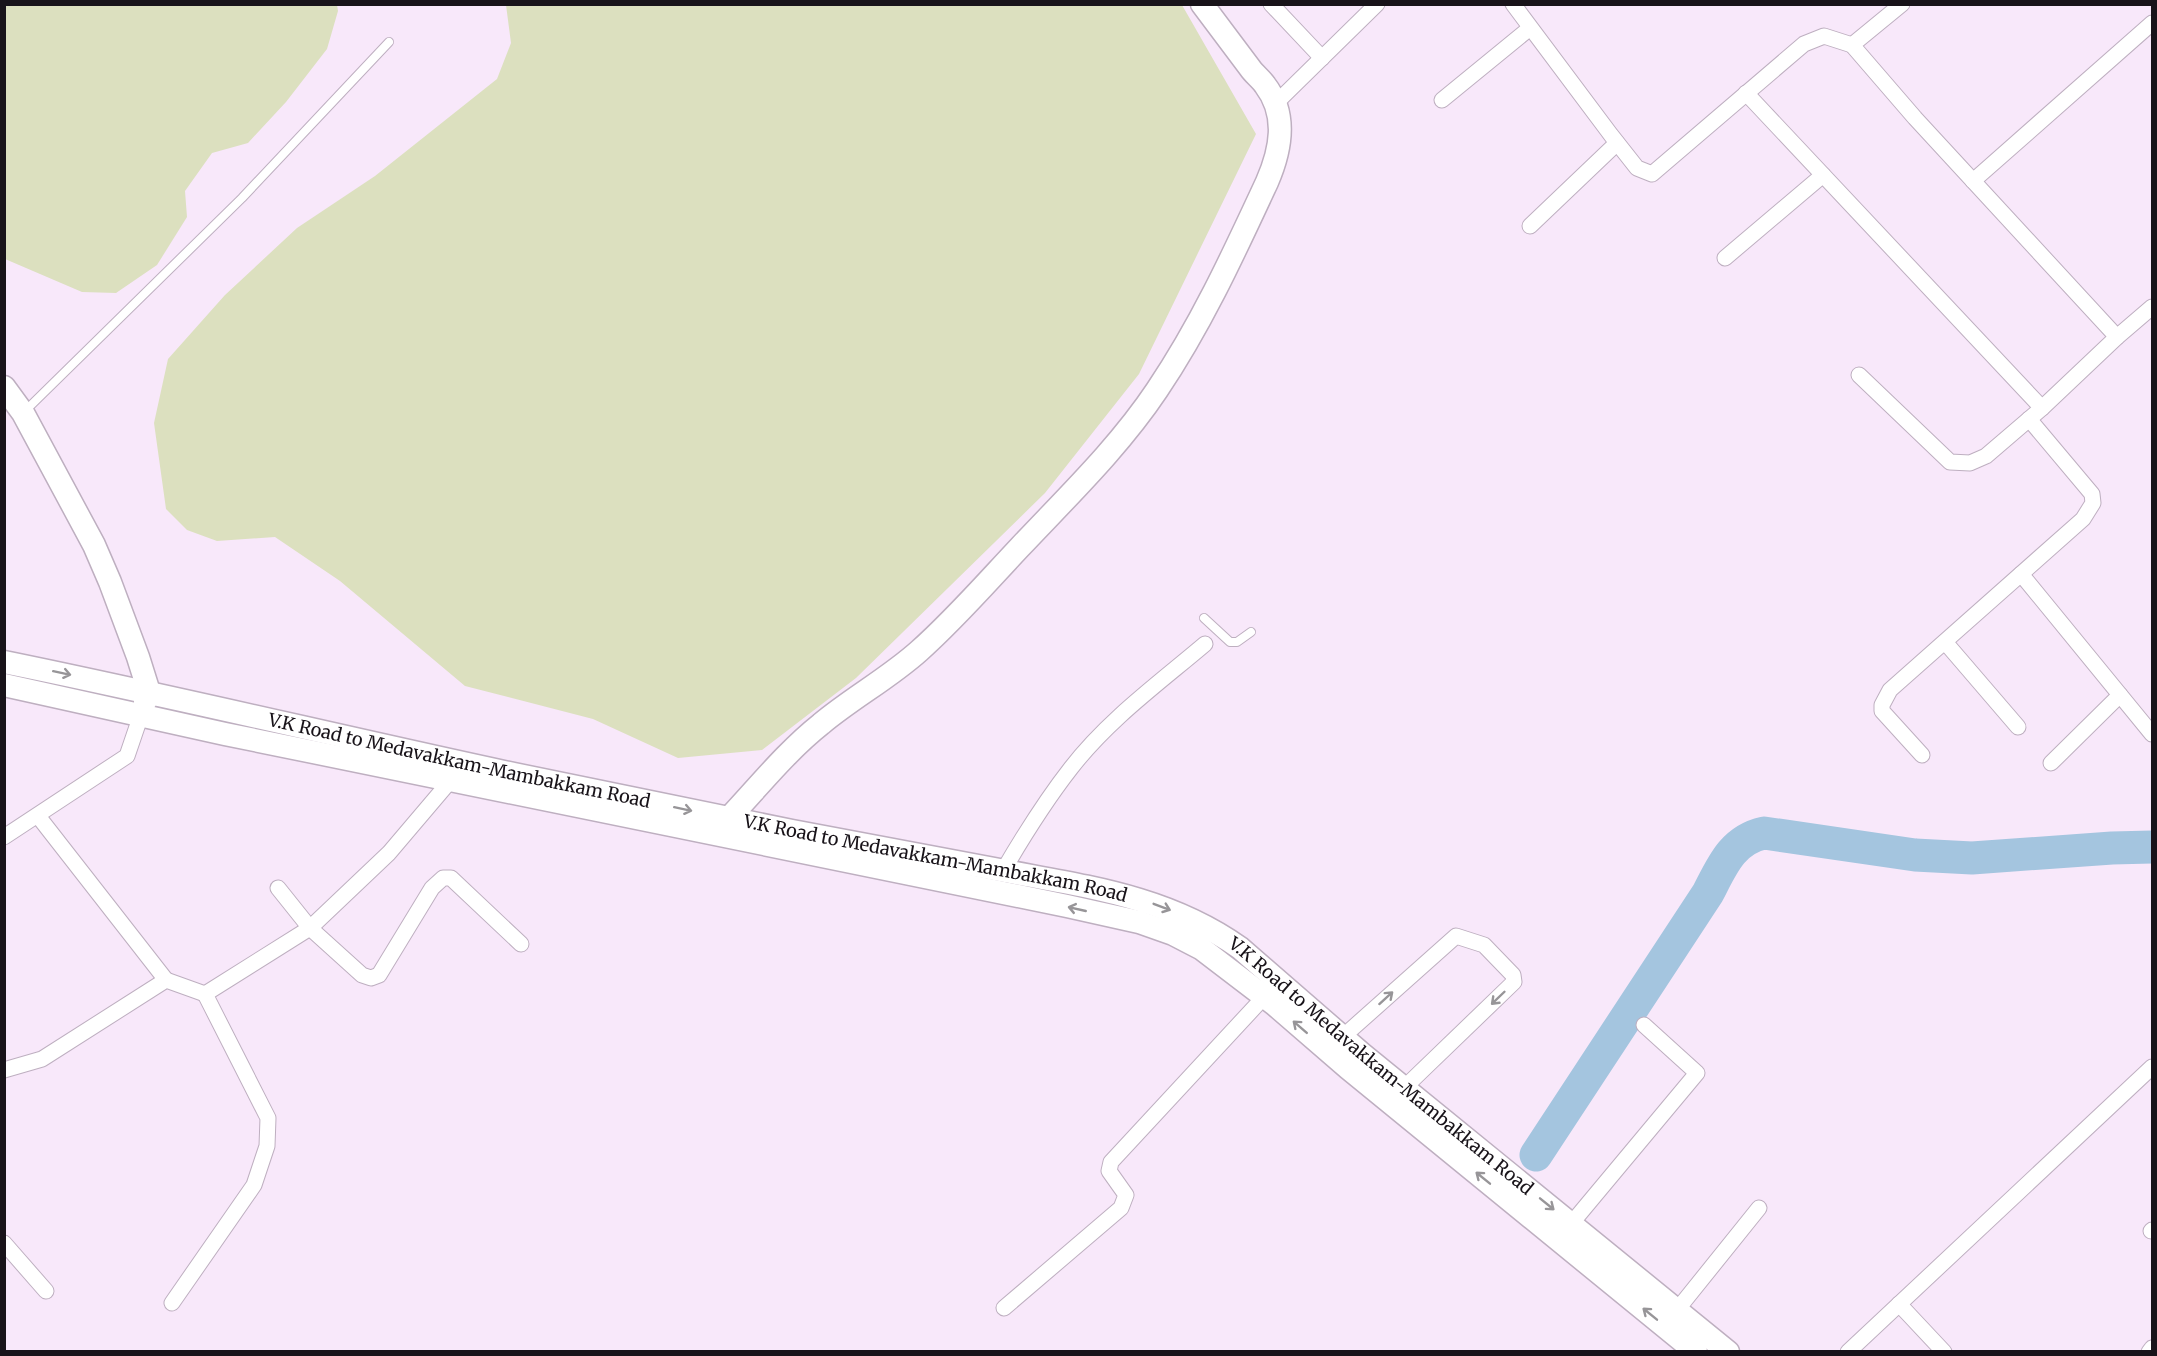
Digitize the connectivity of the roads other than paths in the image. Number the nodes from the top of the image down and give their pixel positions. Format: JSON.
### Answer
{"nodes":[{"id":1,"x":1202,"y":4,"type":"edge"},
{"id":2,"x":1271,"y":4,"type":"edge"},
{"id":3,"x":1377,"y":4,"type":"edge"},
{"id":4,"x":1513,"y":4,"type":"edge"},
{"id":5,"x":1902,"y":4,"type":"edge"},
{"id":6,"x":2152,"y":23,"type":"edge"},
{"id":7,"x":1530,"y":28,"type":"junction"},
{"id":8,"x":389,"y":42,"type":"dead end"},
{"id":9,"x":1852,"y":45,"type":"junction"},
{"id":10,"x":1322,"y":58,"type":"junction"},
{"id":11,"x":1746,"y":93,"type":"junction"},
{"id":12,"x":1442,"y":100,"type":"dead end"},
{"id":13,"x":1276,"y":103,"type":"junction"},
{"id":14,"x":1617,"y":143,"type":"junction"},
{"id":15,"x":1823,"y":175,"type":"junction"},
{"id":16,"x":1973,"y":181,"type":"junction"},
{"id":17,"x":1530,"y":226,"type":"dead end"},
{"id":18,"x":1725,"y":258,"type":"dead end"},
{"id":19,"x":2152,"y":307,"type":"edge"},
{"id":20,"x":2117,"y":337,"type":"junction"},
{"id":21,"x":1859,"y":375,"type":"dead end"},
{"id":22,"x":4,"y":387,"type":"edge"},
{"id":23,"x":2042,"y":408,"type":"junction"},
{"id":24,"x":23,"y":413,"type":"junction"},
{"id":25,"x":2029,"y":419,"type":"junction"},
{"id":26,"x":2021,"y":574,"type":"junction"},
{"id":27,"x":1204,"y":618,"type":"dead end"},
{"id":28,"x":1219,"y":632,"type":"junction"},
{"id":29,"x":1251,"y":632,"type":"dead end"},
{"id":30,"x":1945,"y":642,"type":"junction"},
{"id":31,"x":1205,"y":644,"type":"joint"},
{"id":32,"x":4,"y":662,"type":"edge"},
{"id":33,"x":4,"y":685,"type":"edge"},
{"id":34,"x":148,"y":692,"type":"junction"},
{"id":35,"x":2121,"y":695,"type":"junction"},
{"id":36,"x":141,"y":715,"type":"junction"},
{"id":37,"x":2018,"y":727,"type":"dead end"},
{"id":38,"x":2152,"y":734,"type":"edge"},
{"id":39,"x":1922,"y":755,"type":"dead end"},
{"id":40,"x":2051,"y":763,"type":"dead end"},
{"id":41,"x":451,"y":780,"type":"junction"},
{"id":42,"x":38,"y":816,"type":"junction"},
{"id":43,"x":726,"y":828,"type":"junction"},
{"id":44,"x":4,"y":837,"type":"edge"},
{"id":45,"x":1003,"y":871,"type":"junction"},
{"id":46,"x":278,"y":888,"type":"dead end"},
{"id":47,"x":310,"y":928,"type":"junction"},
{"id":48,"x":521,"y":944,"type":"dead end"},
{"id":49,"x":166,"y":980,"type":"junction"},
{"id":50,"x":205,"y":994,"type":"junction"},
{"id":51,"x":1264,"y":997,"type":"junction"},
{"id":52,"x":1644,"y":1025,"type":"dead end"},
{"id":53,"x":1335,"y":1044,"type":"junction"},
{"id":54,"x":2152,"y":1067,"type":"edge"},
{"id":55,"x":4,"y":1070,"type":"edge"},
{"id":56,"x":1404,"y":1088,"type":"junction"},
{"id":57,"x":1759,"y":1208,"type":"dead end"},
{"id":58,"x":1571,"y":1224,"type":"junction"},
{"id":59,"x":4,"y":1243,"type":"edge"},
{"id":60,"x":46,"y":1291,"type":"dead end"},
{"id":61,"x":172,"y":1303,"type":"dead end"},
{"id":62,"x":1899,"y":1304,"type":"junction"},
{"id":63,"x":1004,"y":1308,"type":"dead end"},
{"id":64,"x":1677,"y":1310,"type":"junction"},
{"id":65,"x":2152,"y":1348,"type":"edge"},
{"id":66,"x":1696,"y":1352,"type":"edge"},
{"id":67,"x":1728,"y":1352,"type":"edge"},
{"id":68,"x":1848,"y":1352,"type":"edge"},
{"id":69,"x":1944,"y":1352,"type":"edge"},
{"id":70,"x":2149,"y":1352,"type":"edge"}],
"edges":[{"from":1,"to":13,"type":"street"},
{"from":2,"to":10,"type":"street"},
{"from":3,"to":10,"type":"street"},
{"from":4,"to":7,"type":"street"},
{"from":5,"to":9,"type":"street"},
{"from":6,"to":16,"type":"street"},
{"from":7,"to":12,"type":"street"},
{"from":7,"to":14,"type":"street"},
{"from":8,"to":24,"type":"lane"},
{"from":9,"to":11,"type":"street"},
{"from":9,"to":16,"type":"street"},
{"from":10,"to":13,"type":"street"},
{"from":11,"to":14,"type":"street"},
{"from":11,"to":15,"type":"street"},
{"from":13,"to":43,"type":"street"},
{"from":14,"to":17,"type":"street"},
{"from":15,"to":18,"type":"street"},
{"from":15,"to":23,"type":"street"},
{"from":16,"to":20,"type":"street"},
{"from":19,"to":20,"type":"street"},
{"from":20,"to":23,"type":"street"},
{"from":21,"to":25,"type":"street"},
{"from":22,"to":24,"type":"street"},
{"from":23,"to":25,"type":"street"},
{"from":24,"to":34,"type":"street"},
{"from":25,"to":26,"type":"street"},
{"from":26,"to":30,"type":"street"},
{"from":26,"to":35,"type":"street"},
{"from":27,"to":28,"type":"lane"},
{"from":28,"to":29,"type":"lane"},
{"from":28,"to":31,"type":"lane"},
{"from":30,"to":37,"type":"street"},
{"from":30,"to":39,"type":"street"},
{"from":31,"to":45,"type":"street"},
{"from":32,"to":34,"type":"street","name":"V.K Road to Medavakkam-Mambakkam Road","one_way":true},
{"from":33,"to":36,"type":"street","name":"V.K Road to Medavakkam-Mambakkam Road"},
{"from":34,"to":36,"type":"street"},
{"from":34,"to":43,"type":"street","name":"V.K Road to Medavakkam-Mambakkam Road","one_way":true},
{"from":35,"to":38,"type":"street"},
{"from":35,"to":40,"type":"street"},
{"from":36,"to":41,"type":"street","name":"V.K Road to Medavakkam-Mambakkam Road"},
{"from":36,"to":42,"type":"street"},
{"from":41,"to":43,"type":"street","name":"V.K Road to Medavakkam-Mambakkam Road"},
{"from":41,"to":47,"type":"street"},
{"from":42,"to":44,"type":"street"},
{"from":42,"to":49,"type":"street"},
{"from":43,"to":45,"type":"street","name":"V.K Road to Medavakkam-Mambakkam Road"},
{"from":51,"to":43,"type":"street","name":"V.K Road to Medavakkam-Mambakkam Road","one_way":true},
{"from":45,"to":53,"type":"street","name":"V.K Road to Medavakkam-Mambakkam Road","one_way":true},
{"from":46,"to":47,"type":"street"},
{"from":47,"to":48,"type":"street"},
{"from":47,"to":50,"type":"street"},
{"from":49,"to":50,"type":"street"},
{"from":49,"to":55,"type":"street"},
{"from":50,"to":61,"type":"street"},
{"from":53,"to":51,"type":"street","name":"V.K Road to Medavakkam-Mambakkam Road","one_way":true},
{"from":51,"to":63,"type":"street"},
{"from":52,"to":58,"type":"street"},
{"from":53,"to":56,"type":"street","name":"V.K Road to Medavakkam-Mambakkam Road"},
{"from":53,"to":56,"type":"street","one_way":true},
{"from":66,"to":53,"type":"street","name":"V.K Road to Medavakkam-Mambakkam Road","one_way":true},
{"from":54,"to":62,"type":"street"},
{"from":56,"to":58,"type":"street","name":"V.K Road to Medavakkam-Mambakkam Road","one_way":true},
{"from":57,"to":64,"type":"street"},
{"from":58,"to":64,"type":"street","name":"V.K Road to Medavakkam-Mambakkam Road"},
{"from":59,"to":60,"type":"street"},
{"from":62,"to":68,"type":"street"},
{"from":62,"to":69,"type":"street"},
{"from":64,"to":67,"type":"street","name":"V.K Road to Medavakkam-Mambakkam Road"},
{"from":65,"to":70,"type":"street"}]}
